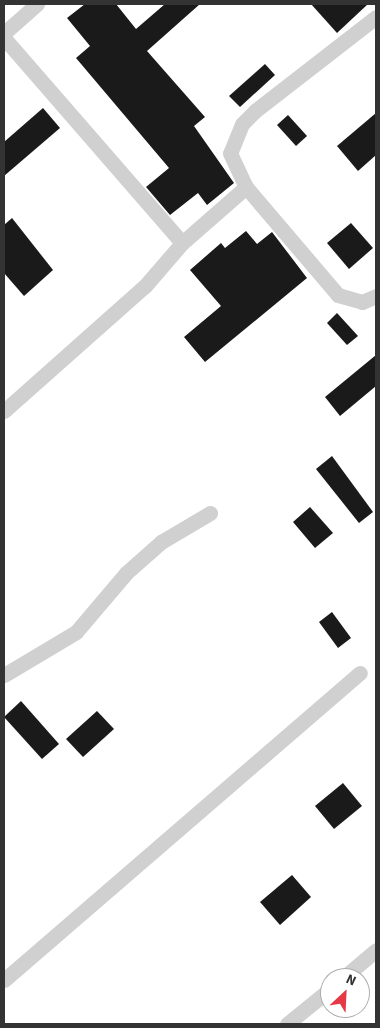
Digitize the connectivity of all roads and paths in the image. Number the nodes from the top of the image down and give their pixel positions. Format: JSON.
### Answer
{"nodes":[{"id":1,"x":37,"y":4,"type":"edge"},
{"id":2,"x":376,"y":17,"type":"edge"},
{"id":3,"x":4,"y":33,"type":"edge"},
{"id":4,"x":4,"y":38,"type":"edge"},
{"id":5,"x":246,"y":187,"type":"junction"},
{"id":6,"x":182,"y":243,"type":"junction"},
{"id":7,"x":376,"y":296,"type":"edge"},
{"id":8,"x":4,"y":411,"type":"edge"},
{"id":9,"x":210,"y":513,"type":"dead end"},
{"id":10,"x":360,"y":673,"type":"dead end"},
{"id":11,"x":4,"y":675,"type":"edge"},
{"id":12,"x":376,"y":950,"type":"edge"},
{"id":13,"x":355,"y":968,"type":"edge"},
{"id":14,"x":4,"y":980,"type":"edge"},
{"id":15,"x":320,"y":997,"type":"edge"},
{"id":16,"x":288,"y":1024,"type":"edge"}],
"edges":[{"from":1,"to":3,"type":"street"},
{"from":2,"to":5,"type":"street"},
{"from":4,"to":6,"type":"street"},
{"from":5,"to":6,"type":"street"},
{"from":5,"to":7,"type":"street"},
{"from":6,"to":8,"type":"street"},
{"from":9,"to":11,"type":"street"},
{"from":10,"to":14,"type":"street"},
{"from":12,"to":13,"type":"street"},
{"from":15,"to":16,"type":"street"}]}
